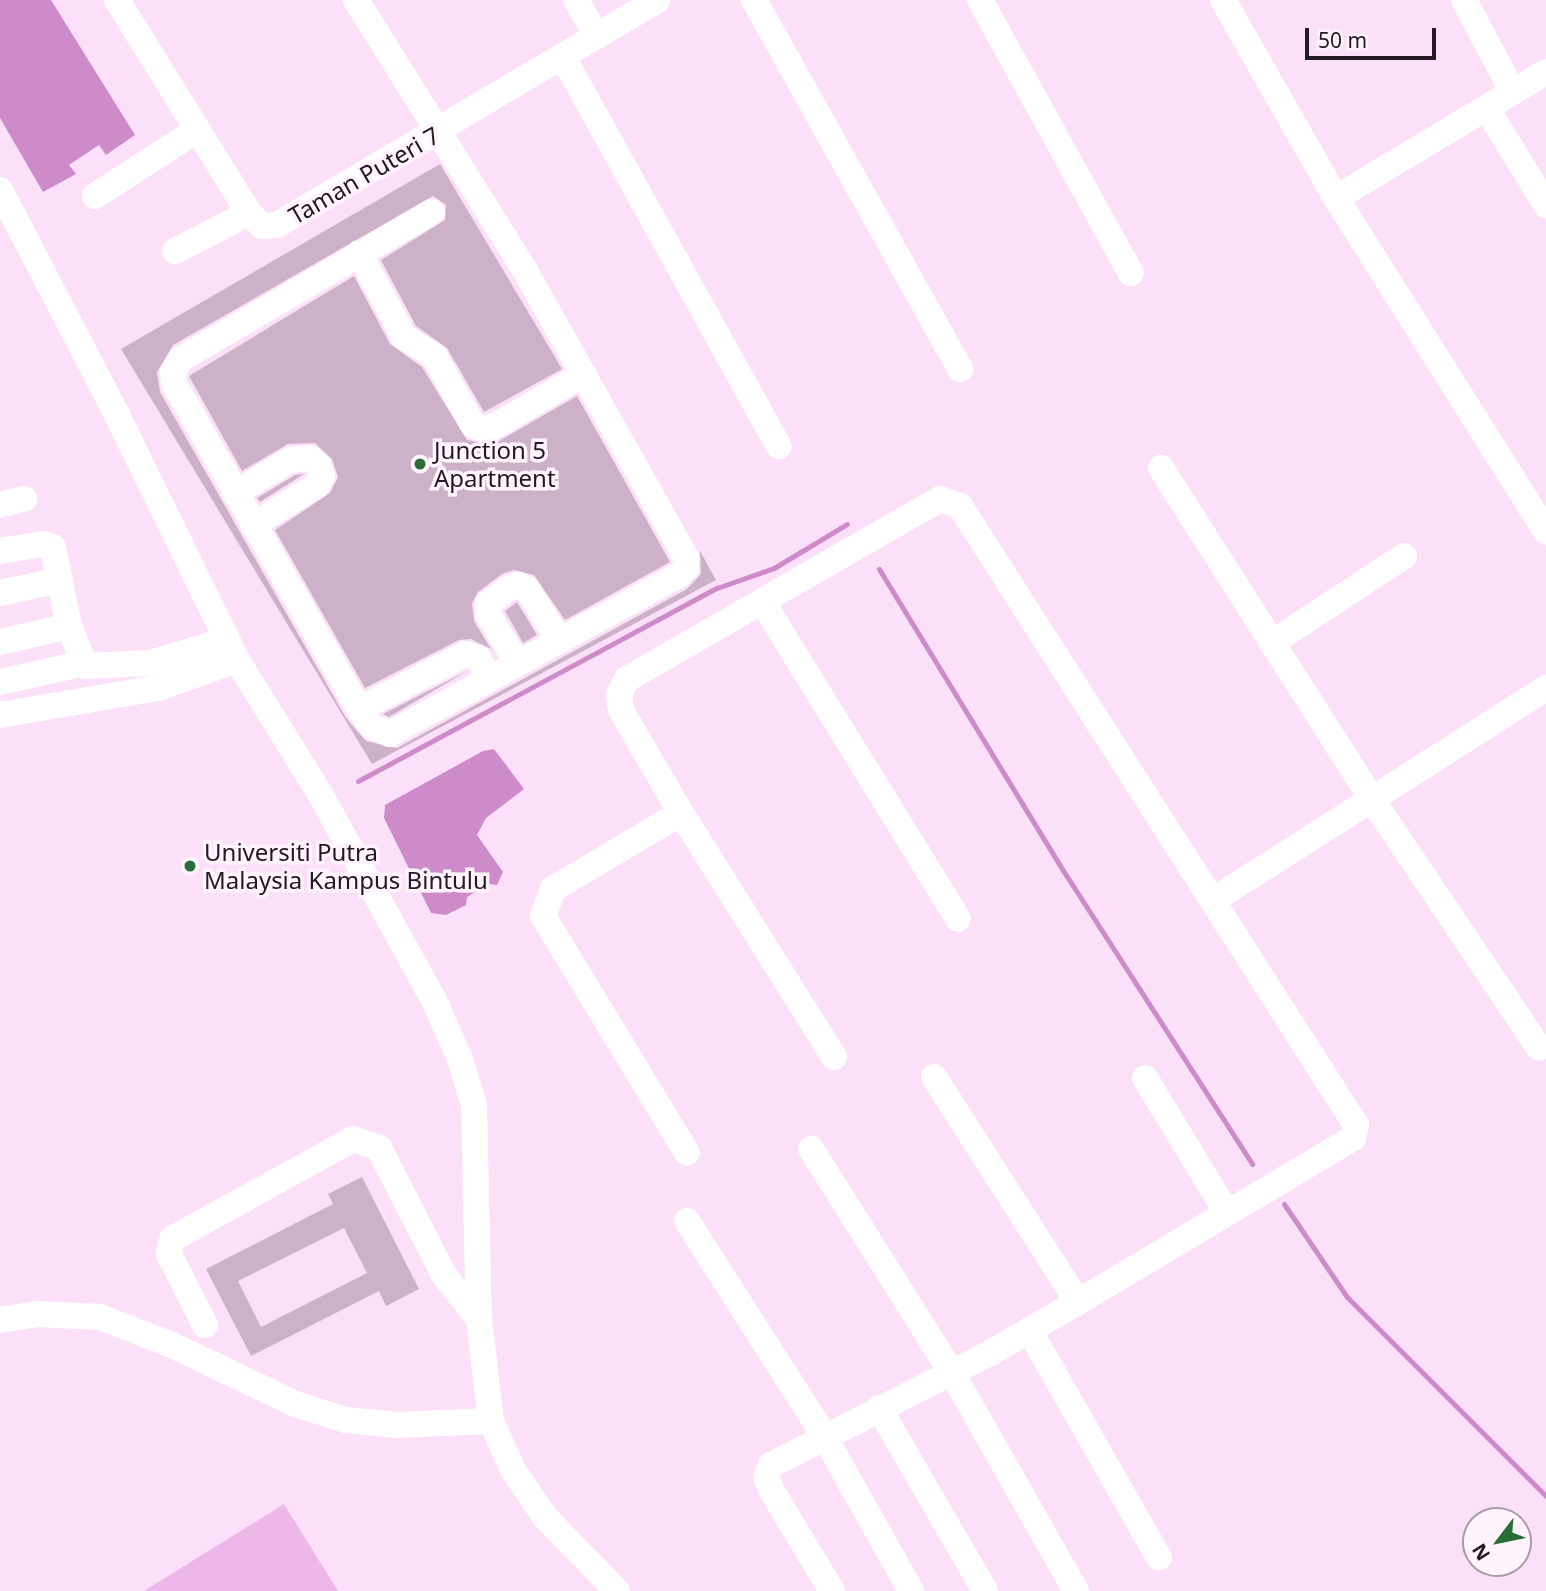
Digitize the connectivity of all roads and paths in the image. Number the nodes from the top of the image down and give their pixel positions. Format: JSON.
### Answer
{"nodes":[{"id":1,"x":117,"y":0,"type":"edge"},
{"id":2,"x":356,"y":0,"type":"edge"},
{"id":3,"x":576,"y":0,"type":"edge"},
{"id":4,"x":658,"y":0,"type":"edge"},
{"id":5,"x":754,"y":0,"type":"edge"},
{"id":6,"x":980,"y":0,"type":"edge"},
{"id":7,"x":1223,"y":0,"type":"edge"},
{"id":8,"x":1464,"y":0,"type":"edge"},
{"id":9,"x":597,"y":36,"type":"junction"},
{"id":10,"x":563,"y":57,"type":"junction"},
{"id":11,"x":1546,"y":72,"type":"edge"},
{"id":12,"x":1513,"y":92,"type":"junction"},
{"id":13,"x":1487,"y":109,"type":"junction"},
{"id":14,"x":197,"y":130,"type":"junction"},
{"id":15,"x":437,"y":132,"type":"junction"},
{"id":16,"x":0,"y":190,"type":"edge"},
{"id":17,"x":95,"y":196,"type":"dead end"},
{"id":18,"x":1336,"y":198,"type":"junction"},
{"id":19,"x":1546,"y":205,"type":"edge"},
{"id":20,"x":432,"y":212,"type":"dead end"},
{"id":21,"x":249,"y":213,"type":"junction"},
{"id":22,"x":175,"y":251,"type":"dead end"},
{"id":23,"x":359,"y":253,"type":"junction"},
{"id":24,"x":1130,"y":273,"type":"dead end"},
{"id":25,"x":960,"y":369,"type":"dead end"},
{"id":26,"x":584,"y":374,"type":"junction"},
{"id":27,"x":779,"y":446,"type":"dead end"},
{"id":28,"x":1161,"y":468,"type":"dead end"},
{"id":29,"x":235,"y":493,"type":"junction"},
{"id":30,"x":253,"y":525,"type":"junction"},
{"id":31,"x":1546,"y":531,"type":"edge"},
{"id":32,"x":0,"y":551,"type":"edge"},
{"id":33,"x":1404,"y":556,"type":"dead end"},
{"id":34,"x":60,"y":580,"type":"junction"},
{"id":35,"x":0,"y":593,"type":"edge"},
{"id":36,"x":763,"y":603,"type":"junction"},
{"id":37,"x":69,"y":626,"type":"junction"},
{"id":38,"x":559,"y":640,"type":"junction"},
{"id":39,"x":0,"y":642,"type":"edge"},
{"id":40,"x":1272,"y":643,"type":"junction"},
{"id":41,"x":232,"y":650,"type":"junction"},
{"id":42,"x":517,"y":663,"type":"junction"},
{"id":43,"x":80,"y":664,"type":"junction"},
{"id":44,"x":489,"y":679,"type":"junction"},
{"id":45,"x":0,"y":682,"type":"edge"},
{"id":46,"x":1542,"y":701,"type":"edge"},
{"id":47,"x":359,"y":709,"type":"junction"},
{"id":48,"x":0,"y":715,"type":"edge"},
{"id":49,"x":1371,"y":798,"type":"junction"},
{"id":50,"x":681,"y":813,"type":"junction"},
{"id":51,"x":1215,"y":899,"type":"junction"},
{"id":52,"x":958,"y":919,"type":"dead end"},
{"id":53,"x":1539,"y":1048,"type":"dead end"},
{"id":54,"x":834,"y":1057,"type":"dead end"},
{"id":55,"x":934,"y":1077,"type":"dead end"},
{"id":56,"x":1145,"y":1078,"type":"dead end"},
{"id":57,"x":811,"y":1149,"type":"dead end"},
{"id":58,"x":687,"y":1153,"type":"dead end"},
{"id":59,"x":1227,"y":1213,"type":"junction"},
{"id":60,"x":687,"y":1221,"type":"dead end"},
{"id":61,"x":1078,"y":1302,"type":"junction"},
{"id":62,"x":479,"y":1319,"type":"junction"},
{"id":63,"x":0,"y":1320,"type":"edge"},
{"id":64,"x":205,"y":1325,"type":"dead end"},
{"id":65,"x":1029,"y":1330,"type":"junction"},
{"id":66,"x":951,"y":1371,"type":"junction"},
{"id":67,"x":879,"y":1408,"type":"junction"},
{"id":68,"x":491,"y":1421,"type":"junction"},
{"id":69,"x":823,"y":1434,"type":"junction"},
{"id":70,"x":1159,"y":1558,"type":"dead end"},
{"id":71,"x":617,"y":1591,"type":"edge"},
{"id":72,"x":832,"y":1591,"type":"edge"},
{"id":73,"x":911,"y":1591,"type":"edge"},
{"id":74,"x":985,"y":1591,"type":"edge"},
{"id":75,"x":1076,"y":1591,"type":"edge"}],
"edges":[{"from":1,"to":14,"type":"street","name":"Taman Puteri 7"},
{"from":2,"to":15,"type":"street"},
{"from":3,"to":9,"type":"street"},
{"from":4,"to":9,"type":"street","name":"Taman Puteri 7"},
{"from":5,"to":25,"type":"street"},
{"from":6,"to":24,"type":"street"},
{"from":7,"to":18,"type":"street"},
{"from":8,"to":12,"type":"street"},
{"from":9,"to":10,"type":"street","name":"Taman Puteri 7"},
{"from":10,"to":15,"type":"street","name":"Taman Puteri 7"},
{"from":10,"to":27,"type":"street"},
{"from":11,"to":12,"type":"street"},
{"from":12,"to":13,"type":"street"},
{"from":13,"to":18,"type":"street"},
{"from":13,"to":19,"type":"street"},
{"from":14,"to":17,"type":"street"},
{"from":14,"to":21,"type":"street","name":"Taman Puteri 7"},
{"from":15,"to":21,"type":"street","name":"Taman Puteri 7"},
{"from":15,"to":26,"type":"street"},
{"from":16,"to":41,"type":"street"},
{"from":18,"to":31,"type":"street"},
{"from":20,"to":23,"type":"street"},
{"from":21,"to":22,"type":"street"},
{"from":23,"to":26,"type":"street"},
{"from":23,"to":29,"type":"street"},
{"from":26,"to":38,"type":"street"},
{"from":28,"to":40,"type":"street"},
{"from":29,"to":30,"type":"street"},
{"from":29,"to":30,"type":"street"},
{"from":30,"to":47,"type":"street"},
{"from":32,"to":34,"type":"street"},
{"from":33,"to":40,"type":"street"},
{"from":34,"to":35,"type":"street"},
{"from":34,"to":37,"type":"street"},
{"from":36,"to":50,"type":"street"},
{"from":36,"to":51,"type":"street"},
{"from":36,"to":52,"type":"street"},
{"from":37,"to":39,"type":"street"},
{"from":37,"to":43,"type":"street"},
{"from":38,"to":42,"type":"street"},
{"from":38,"to":42,"type":"street"},
{"from":40,"to":49,"type":"street"},
{"from":41,"to":43,"type":"street"},
{"from":41,"to":48,"type":"street"},
{"from":41,"to":62,"type":"street"},
{"from":42,"to":44,"type":"street"},
{"from":43,"to":45,"type":"street"},
{"from":44,"to":47,"type":"street"},
{"from":44,"to":47,"type":"street"},
{"from":46,"to":49,"type":"street"},
{"from":49,"to":51,"type":"street"},
{"from":49,"to":53,"type":"street"},
{"from":50,"to":54,"type":"street"},
{"from":50,"to":58,"type":"street"},
{"from":51,"to":59,"type":"street"},
{"from":55,"to":61,"type":"street"},
{"from":56,"to":59,"type":"street"},
{"from":57,"to":66,"type":"street"},
{"from":59,"to":61,"type":"street"},
{"from":60,"to":69,"type":"street"},
{"from":61,"to":65,"type":"street"},
{"from":62,"to":64,"type":"street"},
{"from":62,"to":68,"type":"street"},
{"from":63,"to":68,"type":"street"},
{"from":65,"to":66,"type":"street"},
{"from":65,"to":70,"type":"street"},
{"from":66,"to":67,"type":"street"},
{"from":66,"to":75,"type":"street"},
{"from":67,"to":69,"type":"street"},
{"from":67,"to":74,"type":"street"},
{"from":68,"to":71,"type":"street"},
{"from":69,"to":72,"type":"street"},
{"from":69,"to":73,"type":"street"}]}
